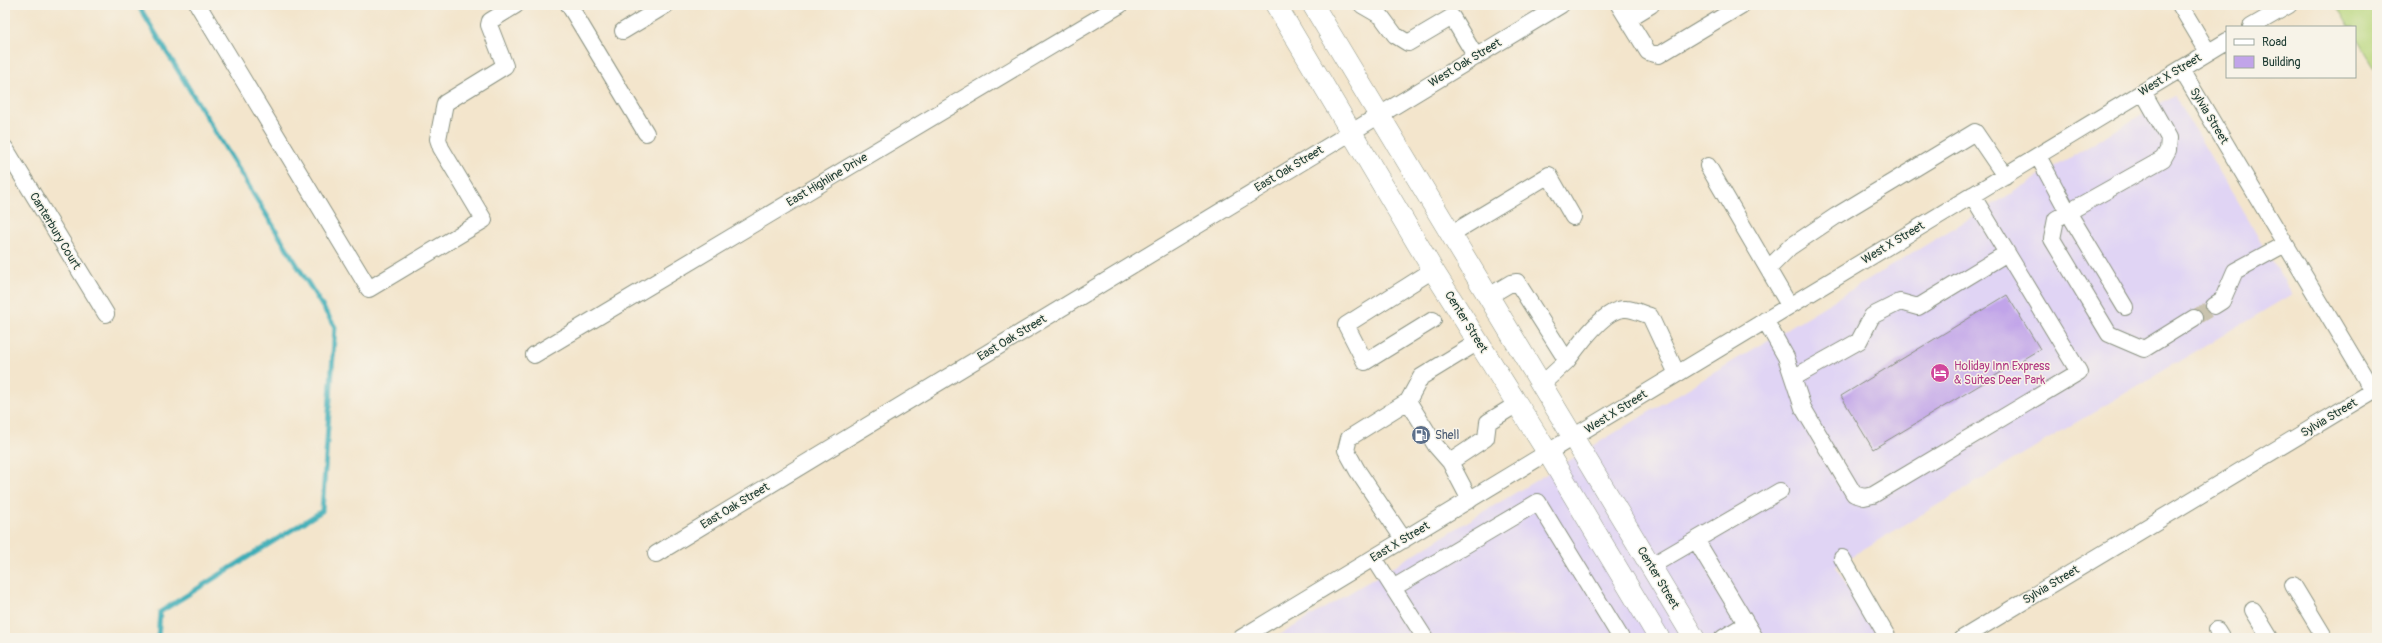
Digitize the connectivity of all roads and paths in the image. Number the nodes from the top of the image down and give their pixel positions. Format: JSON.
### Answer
{"nodes":[{"id":1,"x":198,"y":5,"type":"edge"},
{"id":2,"x":516,"y":5,"type":"edge"},
{"id":3,"x":569,"y":5,"type":"edge"},
{"id":4,"x":666,"y":5,"type":"edge"},
{"id":5,"x":1120,"y":5,"type":"edge"},
{"id":6,"x":1276,"y":5,"type":"edge"},
{"id":7,"x":1313,"y":5,"type":"edge"},
{"id":8,"x":1362,"y":5,"type":"edge"},
{"id":9,"x":1561,"y":5,"type":"edge"},
{"id":10,"x":1619,"y":5,"type":"edge"},
{"id":11,"x":1651,"y":5,"type":"edge"},
{"id":12,"x":1742,"y":5,"type":"edge"},
{"id":13,"x":2180,"y":5,"type":"edge"},
{"id":14,"x":2289,"y":5,"type":"edge"},
{"id":15,"x":1628,"y":19,"type":"junction"},
{"id":16,"x":2253,"y":26,"type":"edge"},
{"id":17,"x":623,"y":30,"type":"dead end"},
{"id":18,"x":2226,"y":42,"type":"edge"},
{"id":19,"x":2208,"y":52,"type":"junction"},
{"id":20,"x":1476,"y":57,"type":"junction"},
{"id":21,"x":2181,"y":69,"type":"junction"},
{"id":22,"x":2143,"y":92,"type":"junction"},
{"id":23,"x":1366,"y":122,"type":"junction"},
{"id":24,"x":646,"y":133,"type":"dead end"},
{"id":25,"x":5,"y":148,"type":"edge"},
{"id":26,"x":2038,"y":156,"type":"junction"},
{"id":27,"x":1708,"y":166,"type":"dead end"},
{"id":28,"x":2005,"y":176,"type":"junction"},
{"id":29,"x":1972,"y":195,"type":"junction"},
{"id":30,"x":2068,"y":212,"type":"junction"},
{"id":31,"x":1574,"y":217,"type":"dead end"},
{"id":32,"x":1451,"y":234,"type":"junction"},
{"id":33,"x":2285,"y":244,"type":"junction"},
{"id":34,"x":2007,"y":253,"type":"junction"},
{"id":35,"x":1768,"y":269,"type":"junction"},
{"id":36,"x":1433,"y":270,"type":"junction"},
{"id":37,"x":1489,"y":296,"type":"junction"},
{"id":38,"x":1790,"y":305,"type":"junction"},
{"id":39,"x":2214,"y":306,"type":"tunnel mouth"},
{"id":40,"x":2125,"y":307,"type":"dead end"},
{"id":41,"x":106,"y":314,"type":"dead end"},
{"id":42,"x":2194,"y":318,"type":"tunnel mouth"},
{"id":43,"x":1433,"y":320,"type":"dead end"},
{"id":44,"x":1765,"y":320,"type":"junction"},
{"id":45,"x":1478,"y":342,"type":"junction"},
{"id":46,"x":534,"y":355,"type":"dead end"},
{"id":47,"x":1567,"y":361,"type":"junction"},
{"id":48,"x":1677,"y":374,"type":"junction"},
{"id":49,"x":1793,"y":378,"type":"junction"},
{"id":50,"x":1542,"y":384,"type":"junction"},
{"id":51,"x":1408,"y":401,"type":"junction"},
{"id":52,"x":1517,"y":404,"type":"junction"},
{"id":53,"x":1561,"y":446,"type":"junction"},
{"id":54,"x":1450,"y":462,"type":"junction"},
{"id":55,"x":1780,"y":491,"type":"dead end"},
{"id":56,"x":1470,"y":500,"type":"junction"},
{"id":57,"x":1404,"y":540,"type":"junction"},
{"id":58,"x":1696,"y":540,"type":"junction"},
{"id":59,"x":656,"y":554,"type":"dead end"},
{"id":60,"x":1374,"y":558,"type":"junction"},
{"id":61,"x":1842,"y":558,"type":"dead end"},
{"id":62,"x":1651,"y":566,"type":"junction"},
{"id":63,"x":2293,"y":585,"type":"dead end"},
{"id":64,"x":1393,"y":588,"type":"junction"},
{"id":65,"x":2253,"y":610,"type":"dead end"},
{"id":66,"x":1746,"y":624,"type":"junction"},
{"id":67,"x":1652,"y":636,"type":"edge"},
{"id":68,"x":1241,"y":638,"type":"edge"},
{"id":69,"x":1425,"y":638,"type":"edge"},
{"id":70,"x":1621,"y":638,"type":"edge"},
{"id":71,"x":1694,"y":638,"type":"edge"},
{"id":72,"x":1723,"y":638,"type":"edge"},
{"id":73,"x":1754,"y":638,"type":"edge"},
{"id":74,"x":1888,"y":638,"type":"edge"},
{"id":75,"x":1963,"y":638,"type":"edge"},
{"id":76,"x":2270,"y":638,"type":"edge"},
{"id":77,"x":2325,"y":638,"type":"edge"}],
"edges":[{"from":1,"to":2,"type":"street"},
{"from":3,"to":24,"type":"street"},
{"from":4,"to":17,"type":"street"},
{"from":5,"to":46,"type":"street","name":"East Highline Drive"},
{"from":6,"to":23,"type":"main road","name":"Center Street"},
{"from":7,"to":23,"type":"main road","name":"Center Street"},
{"from":8,"to":20,"type":"street"},
{"from":9,"to":20,"type":"street","name":"West Oak Street"},
{"from":10,"to":15,"type":"street"},
{"from":11,"to":15,"type":"street"},
{"from":12,"to":15,"type":"street"},
{"from":13,"to":19,"type":"street"},
{"from":14,"to":16,"type":"street"},
{"from":18,"to":19,"type":"street","name":"West X Street"},
{"from":19,"to":21,"type":"street","name":"West X Street"},
{"from":20,"to":23,"type":"street","name":"West Oak Street"},
{"from":21,"to":22,"type":"street","name":"West X Street"},
{"from":21,"to":33,"type":"street","name":"Sylvia Street"},
{"from":22,"to":26,"type":"street","name":"West X Street"},
{"from":22,"to":30,"type":"street"},
{"from":23,"to":32,"type":"main road","name":"Center Street"},
{"from":23,"to":36,"type":"main road","name":"Center Street"},
{"from":23,"to":59,"type":"street","name":"East Oak Street"},
{"from":25,"to":41,"type":"street","name":"Canterbury Court"},
{"from":26,"to":28,"type":"street","name":"West X Street"},
{"from":26,"to":30,"type":"street"},
{"from":27,"to":35,"type":"street"},
{"from":28,"to":29,"type":"street","name":"West X Street"},
{"from":28,"to":35,"type":"street"},
{"from":29,"to":34,"type":"street"},
{"from":29,"to":38,"type":"street","name":"West X Street"},
{"from":30,"to":40,"type":"street"},
{"from":30,"to":42,"type":"street"},
{"from":31,"to":32,"type":"street"},
{"from":32,"to":37,"type":"main road","name":"Center Street"},
{"from":33,"to":39,"type":"street"},
{"from":33,"to":75,"type":"street","name":"Sylvia Street"},
{"from":34,"to":49,"type":"street"},
{"from":34,"to":49,"type":"street"},
{"from":35,"to":38,"type":"street"},
{"from":36,"to":43,"type":"street"},
{"from":36,"to":45,"type":"main road","name":"Center Street"},
{"from":37,"to":47,"type":"street"},
{"from":37,"to":50,"type":"main road","name":"Center Street"},
{"from":38,"to":44,"type":"street","name":"West X Street"},
{"from":44,"to":48,"type":"street","name":"West X Street"},
{"from":44,"to":49,"type":"street"},
{"from":45,"to":51,"type":"street"},
{"from":45,"to":52,"type":"main road","name":"Center Street"},
{"from":47,"to":48,"type":"street"},
{"from":47,"to":50,"type":"street"},
{"from":48,"to":53,"type":"street","name":"West X Street"},
{"from":50,"to":53,"type":"main road","name":"Center Street"},
{"from":51,"to":54,"type":"street"},
{"from":51,"to":57,"type":"street"},
{"from":52,"to":53,"type":"main road","name":"Center Street"},
{"from":52,"to":54,"type":"street"},
{"from":53,"to":56,"type":"street","name":"East X Street"},
{"from":53,"to":62,"type":"main road","name":"Center Street"},
{"from":53,"to":67,"type":"main road","name":"Center Street"},
{"from":54,"to":56,"type":"street"},
{"from":55,"to":58,"type":"street"},
{"from":56,"to":57,"type":"street","name":"East X Street"},
{"from":57,"to":60,"type":"street","name":"East X Street"},
{"from":58,"to":62,"type":"street"},
{"from":58,"to":66,"type":"street"},
{"from":60,"to":64,"type":"street"},
{"from":60,"to":68,"type":"street","name":"East X Street"},
{"from":61,"to":74,"type":"street"},
{"from":62,"to":71,"type":"main road","name":"Center Street"},
{"from":63,"to":77,"type":"street"},
{"from":64,"to":69,"type":"street"},
{"from":64,"to":70,"type":"street"},
{"from":65,"to":76,"type":"street"},
{"from":66,"to":72,"type":"street"},
{"from":66,"to":73,"type":"street"}]}
